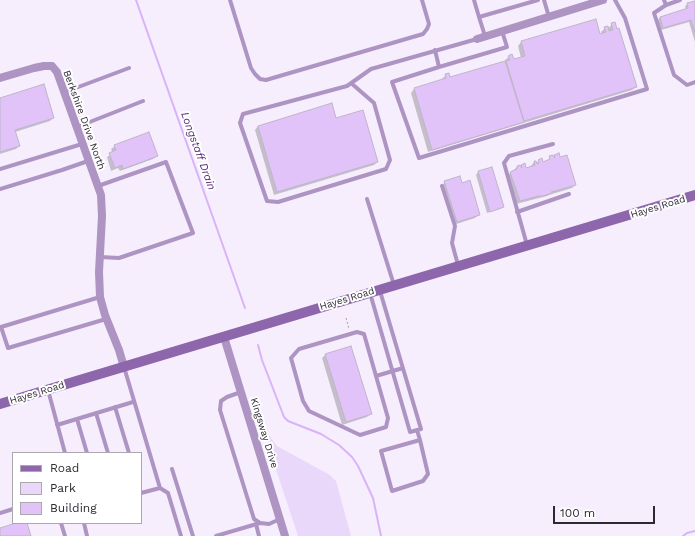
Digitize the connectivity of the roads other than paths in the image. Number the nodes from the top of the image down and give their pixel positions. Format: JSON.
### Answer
{"nodes":[{"id":1,"x":230,"y":0,"type":"edge"},
{"id":2,"x":422,"y":0,"type":"edge"},
{"id":3,"x":474,"y":0,"type":"edge"},
{"id":4,"x":538,"y":0,"type":"edge"},
{"id":5,"x":544,"y":0,"type":"edge"},
{"id":6,"x":600,"y":0,"type":"edge"},
{"id":7,"x":615,"y":0,"type":"edge"},
{"id":8,"x":680,"y":0,"type":"edge"},
{"id":9,"x":665,"y":2,"type":"edge"},
{"id":10,"x":549,"y":16,"type":"junction"},
{"id":11,"x":480,"y":17,"type":"junction"},
{"id":12,"x":502,"y":31,"type":"junction"},
{"id":13,"x":481,"y":37,"type":"junction"},
{"id":14,"x":435,"y":50,"type":"junction"},
{"id":15,"x":439,"y":67,"type":"junction"},
{"id":16,"x":129,"y":68,"type":"dead end"},
{"id":17,"x":0,"y":78,"type":"edge"},
{"id":18,"x":695,"y":82,"type":"edge"},
{"id":19,"x":351,"y":83,"type":"junction"},
{"id":20,"x":65,"y":92,"type":"junction"},
{"id":21,"x":143,"y":101,"type":"dead end"},
{"id":22,"x":76,"y":127,"type":"junction"},
{"id":23,"x":82,"y":144,"type":"junction"},
{"id":24,"x":554,"y":144,"type":"dead end"},
{"id":25,"x":88,"y":161,"type":"junction"},
{"id":26,"x":0,"y":169,"type":"edge"},
{"id":27,"x":97,"y":184,"type":"junction"},
{"id":28,"x":442,"y":186,"type":"dead end"},
{"id":29,"x":0,"y":189,"type":"edge"},
{"id":30,"x":569,"y":194,"type":"dead end"},
{"id":31,"x":695,"y":196,"type":"edge"},
{"id":32,"x":367,"y":199,"type":"dead end"},
{"id":33,"x":518,"y":212,"type":"junction"},
{"id":34,"x":528,"y":246,"type":"junction"},
{"id":35,"x":100,"y":257,"type":"junction"},
{"id":36,"x":458,"y":266,"type":"junction"},
{"id":37,"x":394,"y":285,"type":"junction"},
{"id":38,"x":380,"y":290,"type":"junction"},
{"id":39,"x":370,"y":292,"type":"junction"},
{"id":40,"x":100,"y":297,"type":"junction"},
{"id":41,"x":107,"y":319,"type":"junction"},
{"id":42,"x":224,"y":337,"type":"junction"},
{"id":43,"x":124,"y":367,"type":"junction"},
{"id":44,"x":403,"y":368,"type":"junction"},
{"id":45,"x":392,"y":371,"type":"junction"},
{"id":46,"x":376,"y":376,"type":"junction"},
{"id":47,"x":48,"y":390,"type":"junction"},
{"id":48,"x":241,"y":392,"type":"junction"},
{"id":49,"x":133,"y":402,"type":"junction"},
{"id":50,"x":0,"y":404,"type":"edge"},
{"id":51,"x":115,"y":407,"type":"junction"},
{"id":52,"x":96,"y":413,"type":"junction"},
{"id":53,"x":77,"y":419,"type":"junction"},
{"id":54,"x":57,"y":425,"type":"junction"},
{"id":55,"x":417,"y":430,"type":"junction"},
{"id":56,"x":420,"y":440,"type":"junction"},
{"id":57,"x":65,"y":452,"type":"edge"},
{"id":58,"x":88,"y":452,"type":"edge"},
{"id":59,"x":108,"y":452,"type":"edge"},
{"id":60,"x":129,"y":452,"type":"edge"},
{"id":61,"x":172,"y":469,"type":"dead end"},
{"id":62,"x":160,"y":488,"type":"junction"},
{"id":63,"x":142,"y":493,"type":"edge"},
{"id":64,"x":12,"y":509,"type":"edge"},
{"id":65,"x":0,"y":513,"type":"edge"},
{"id":66,"x":280,"y":519,"type":"junction"},
{"id":67,"x":61,"y":524,"type":"edge"},
{"id":68,"x":84,"y":524,"type":"edge"},
{"id":69,"x":258,"y":524,"type":"junction"},
{"id":70,"x":65,"y":536,"type":"edge"},
{"id":71,"x":87,"y":536,"type":"edge"},
{"id":72,"x":181,"y":536,"type":"edge"},
{"id":73,"x":194,"y":536,"type":"edge"},
{"id":74,"x":216,"y":536,"type":"edge"},
{"id":75,"x":259,"y":536,"type":"edge"},
{"id":76,"x":285,"y":536,"type":"edge"}],
"edges":[{"from":1,"to":2,"type":"lane"},
{"from":3,"to":11,"type":"lane"},
{"from":4,"to":11,"type":"lane"},
{"from":5,"to":10,"type":"lane"},
{"from":6,"to":10,"type":"street"},
{"from":7,"to":15,"type":"lane"},
{"from":8,"to":9,"type":"lane"},
{"from":9,"to":18,"type":"lane"},
{"from":10,"to":12,"type":"street"},
{"from":11,"to":13,"type":"lane"},
{"from":12,"to":13,"type":"street"},
{"from":12,"to":15,"type":"lane"},
{"from":13,"to":14,"type":"lane"},
{"from":14,"to":15,"type":"lane"},
{"from":14,"to":19,"type":"lane"},
{"from":16,"to":20,"type":"lane"},
{"from":17,"to":20,"type":"street","name":"Berkshire Drive North"},
{"from":19,"to":19,"type":"lane"},
{"from":20,"to":22,"type":"street","name":"Berkshire Drive North"},
{"from":21,"to":22,"type":"lane"},
{"from":22,"to":23,"type":"street","name":"Berkshire Drive North"},
{"from":23,"to":25,"type":"street","name":"Berkshire Drive North"},
{"from":23,"to":26,"type":"lane"},
{"from":24,"to":33,"type":"lane"},
{"from":25,"to":27,"type":"street","name":"Berkshire Drive North"},
{"from":25,"to":29,"type":"lane"},
{"from":27,"to":35,"type":"street","name":"Berkshire Drive North"},
{"from":27,"to":35,"type":"lane"},
{"from":28,"to":36,"type":"lane"},
{"from":30,"to":33,"type":"lane"},
{"from":31,"to":34,"type":"main road","name":"Hayes Road"},
{"from":32,"to":37,"type":"lane"},
{"from":33,"to":34,"type":"lane"},
{"from":34,"to":36,"type":"main road","name":"Hayes Road"},
{"from":35,"to":40,"type":"street","name":"Berkshire Drive North"},
{"from":36,"to":37,"type":"main road","name":"Hayes Road"},
{"from":37,"to":38,"type":"main road","name":"Hayes Road"},
{"from":38,"to":39,"type":"main road","name":"Hayes Road"},
{"from":38,"to":44,"type":"lane"},
{"from":39,"to":42,"type":"main road","name":"Hayes Road"},
{"from":39,"to":45,"type":"lane"},
{"from":40,"to":41,"type":"street","name":"Berkshire Drive North"},
{"from":40,"to":41,"type":"lane"},
{"from":41,"to":43,"type":"street","name":"Berkshire Drive North"},
{"from":42,"to":43,"type":"main road","name":"Hayes Road"},
{"from":42,"to":48,"type":"street","name":"Kingsway Drive"},
{"from":43,"to":47,"type":"main road","name":"Hayes Road"},
{"from":43,"to":49,"type":"lane"},
{"from":44,"to":45,"type":"lane"},
{"from":44,"to":55,"type":"lane"},
{"from":45,"to":46,"type":"lane"},
{"from":45,"to":55,"type":"lane"},
{"from":46,"to":46,"type":"lane"},
{"from":47,"to":50,"type":"main road","name":"Hayes Road"},
{"from":47,"to":54,"type":"lane"},
{"from":48,"to":66,"type":"street","name":"Kingsway Drive"},
{"from":48,"to":69,"type":"lane"},
{"from":49,"to":51,"type":"lane"},
{"from":49,"to":62,"type":"lane"},
{"from":51,"to":52,"type":"lane"},
{"from":51,"to":60,"type":"lane"},
{"from":52,"to":53,"type":"lane"},
{"from":52,"to":59,"type":"lane"},
{"from":53,"to":54,"type":"lane"},
{"from":53,"to":58,"type":"lane"},
{"from":54,"to":57,"type":"lane"},
{"from":55,"to":56,"type":"lane"},
{"from":56,"to":56,"type":"lane"},
{"from":61,"to":73,"type":"lane"},
{"from":62,"to":63,"type":"lane"},
{"from":62,"to":72,"type":"lane"},
{"from":64,"to":65,"type":"lane"},
{"from":66,"to":69,"type":"lane"},
{"from":66,"to":76,"type":"street","name":"Kingsway Drive"},
{"from":67,"to":70,"type":"lane"},
{"from":68,"to":71,"type":"lane"},
{"from":69,"to":74,"type":"lane"},
{"from":69,"to":75,"type":"lane"}]}
